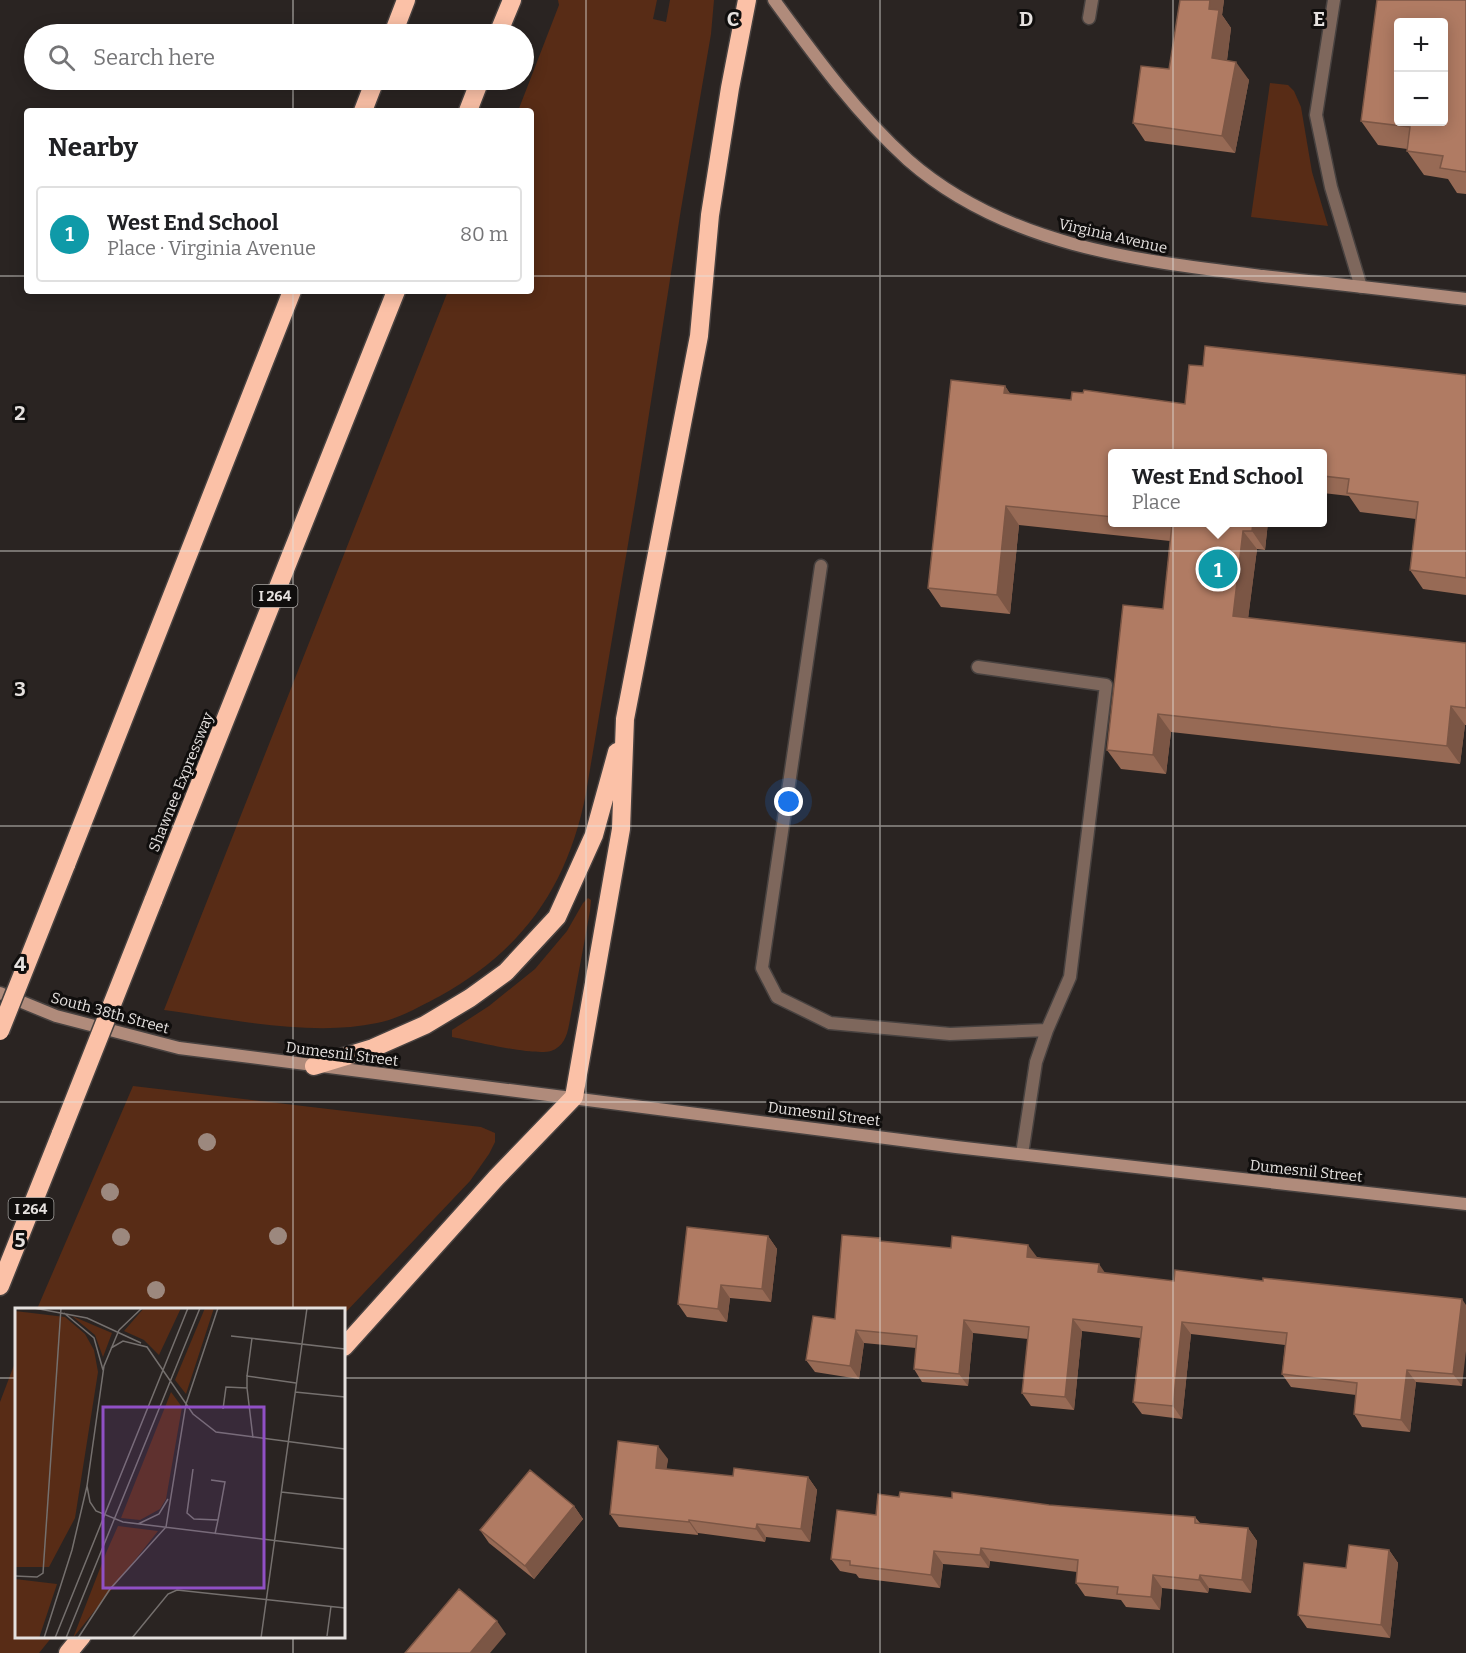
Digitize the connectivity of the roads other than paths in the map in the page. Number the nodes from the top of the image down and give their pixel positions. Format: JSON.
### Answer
{"nodes":[{"id":1,"x":406,"y":0,"type":"edge"},
{"id":2,"x":512,"y":0,"type":"edge"},
{"id":3,"x":747,"y":0,"type":"edge"},
{"id":4,"x":774,"y":0,"type":"edge"},
{"id":5,"x":1092,"y":0,"type":"edge"},
{"id":6,"x":1334,"y":0,"type":"edge"},
{"id":7,"x":1089,"y":18,"type":"dead end"},
{"id":8,"x":397,"y":24,"type":"edge"},
{"id":9,"x":502,"y":24,"type":"edge"},
{"id":10,"x":371,"y":90,"type":"edge"},
{"id":11,"x":476,"y":90,"type":"edge"},
{"id":12,"x":364,"y":108,"type":"edge"},
{"id":13,"x":469,"y":108,"type":"edge"},
{"id":14,"x":1361,"y":287,"type":"junction"},
{"id":15,"x":291,"y":294,"type":"edge"},
{"id":16,"x":395,"y":294,"type":"edge"},
{"id":17,"x":1466,"y":299,"type":"edge"},
{"id":18,"x":821,"y":566,"type":"dead end"},
{"id":19,"x":978,"y":667,"type":"dead end"},
{"id":20,"x":625,"y":719,"type":"junction"},
{"id":21,"x":0,"y":993,"type":"edge"},
{"id":22,"x":1047,"y":1030,"type":"junction"},
{"id":23,"x":0,"y":1031,"type":"edge"},
{"id":24,"x":179,"y":1048,"type":"joint"},
{"id":25,"x":314,"y":1066,"type":"junction"},
{"id":26,"x":574,"y":1097,"type":"junction"},
{"id":27,"x":1022,"y":1154,"type":"junction"},
{"id":28,"x":1466,"y":1204,"type":"edge"},
{"id":29,"x":0,"y":1286,"type":"edge"},
{"id":30,"x":345,"y":1346,"type":"edge"},
{"id":31,"x":80,"y":1638,"type":"edge"},
{"id":32,"x":68,"y":1653,"type":"edge"}],
"edges":[{"from":1,"to":8,"type":"highway"},
{"from":2,"to":9,"type":"highway"},
{"from":3,"to":20,"type":"highway"},
{"from":4,"to":14,"type":"main road","name":"Virginia Avenue"},
{"from":5,"to":7,"type":"lane"},
{"from":6,"to":14,"type":"lane"},
{"from":10,"to":12,"type":"highway"},
{"from":11,"to":13,"type":"highway"},
{"from":14,"to":17,"type":"main road","name":"Virginia Avenue"},
{"from":15,"to":23,"type":"highway","bridge":true},
{"from":16,"to":29,"type":"highway","name":"Shawnee Expressway","number":"I 264","bridge":true},
{"from":18,"to":22,"type":"lane"},
{"from":19,"to":22,"type":"lane"},
{"from":20,"to":25,"type":"highway"},
{"from":20,"to":26,"type":"highway"},
{"from":21,"to":24,"type":"main road","name":"South 38th Street"},
{"from":22,"to":27,"type":"lane"},
{"from":24,"to":25,"type":"main road","name":"Dumesnil Street"},
{"from":25,"to":26,"type":"main road","name":"Dumesnil Street"},
{"from":26,"to":27,"type":"main road","name":"Dumesnil Street"},
{"from":26,"to":30,"type":"highway"},
{"from":27,"to":28,"type":"main road","name":"Dumesnil Street"},
{"from":31,"to":32,"type":"highway"}]}
